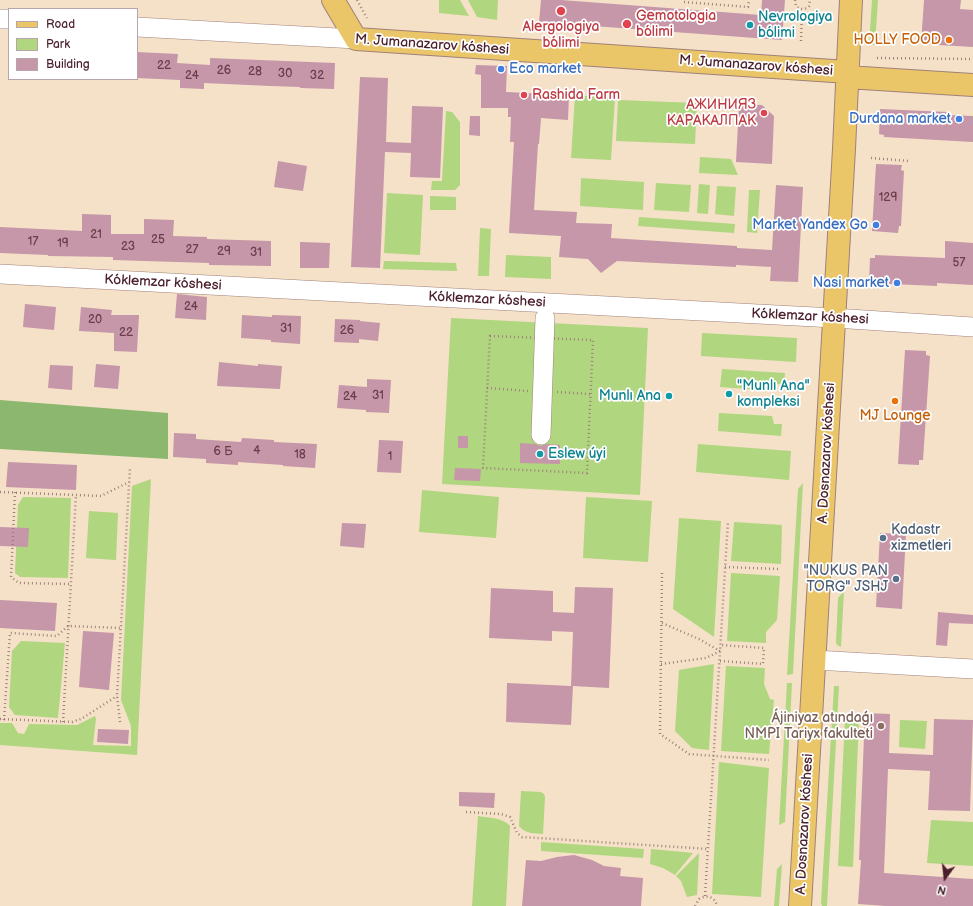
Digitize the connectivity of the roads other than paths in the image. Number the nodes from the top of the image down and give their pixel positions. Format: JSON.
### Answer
{"nodes":[{"id":1,"x":333,"y":0,"type":"edge"},
{"id":2,"x":851,"y":0,"type":"edge"},
{"id":3,"x":138,"y":27,"type":"edge"},
{"id":4,"x":356,"y":39,"type":"junction"},
{"id":5,"x":848,"y":75,"type":"junction"},
{"id":6,"x":973,"y":85,"type":"edge"},
{"id":7,"x":0,"y":274,"type":"edge"},
{"id":8,"x":545,"y":318,"type":"dead end"},
{"id":9,"x":834,"y":318,"type":"junction"},
{"id":10,"x":973,"y":327,"type":"edge"},
{"id":11,"x":541,"y":435,"type":"dead end"},
{"id":12,"x":815,"y":660,"type":"junction"},
{"id":13,"x":973,"y":669,"type":"edge"},
{"id":14,"x":800,"y":906,"type":"edge"}],
"edges":[{"from":1,"to":4,"type":"main road"},
{"from":2,"to":5,"type":"main road","name":"A. Dosnazarov kóshesi"},
{"from":3,"to":4,"type":"street","name":"M. Jumanazarov kóshesi"},
{"from":4,"to":5,"type":"main road","name":"M. Jumanazarov kóshesi"},
{"from":5,"to":6,"type":"main road","name":"M. Jumanazarov kóshesi"},
{"from":5,"to":9,"type":"main road","name":"A. Dosnazarov kóshesi"},
{"from":7,"to":9,"type":"street","name":"Kóklemzar kóshesi"},
{"from":8,"to":11,"type":"street"},
{"from":9,"to":10,"type":"street","name":"Kóklemzar kóshesi"},
{"from":9,"to":12,"type":"main road","name":"A. Dosnazarov kóshesi"},
{"from":12,"to":13,"type":"street"},
{"from":12,"to":14,"type":"main road","name":"A. Dosnazarov kóshesi"}]}
